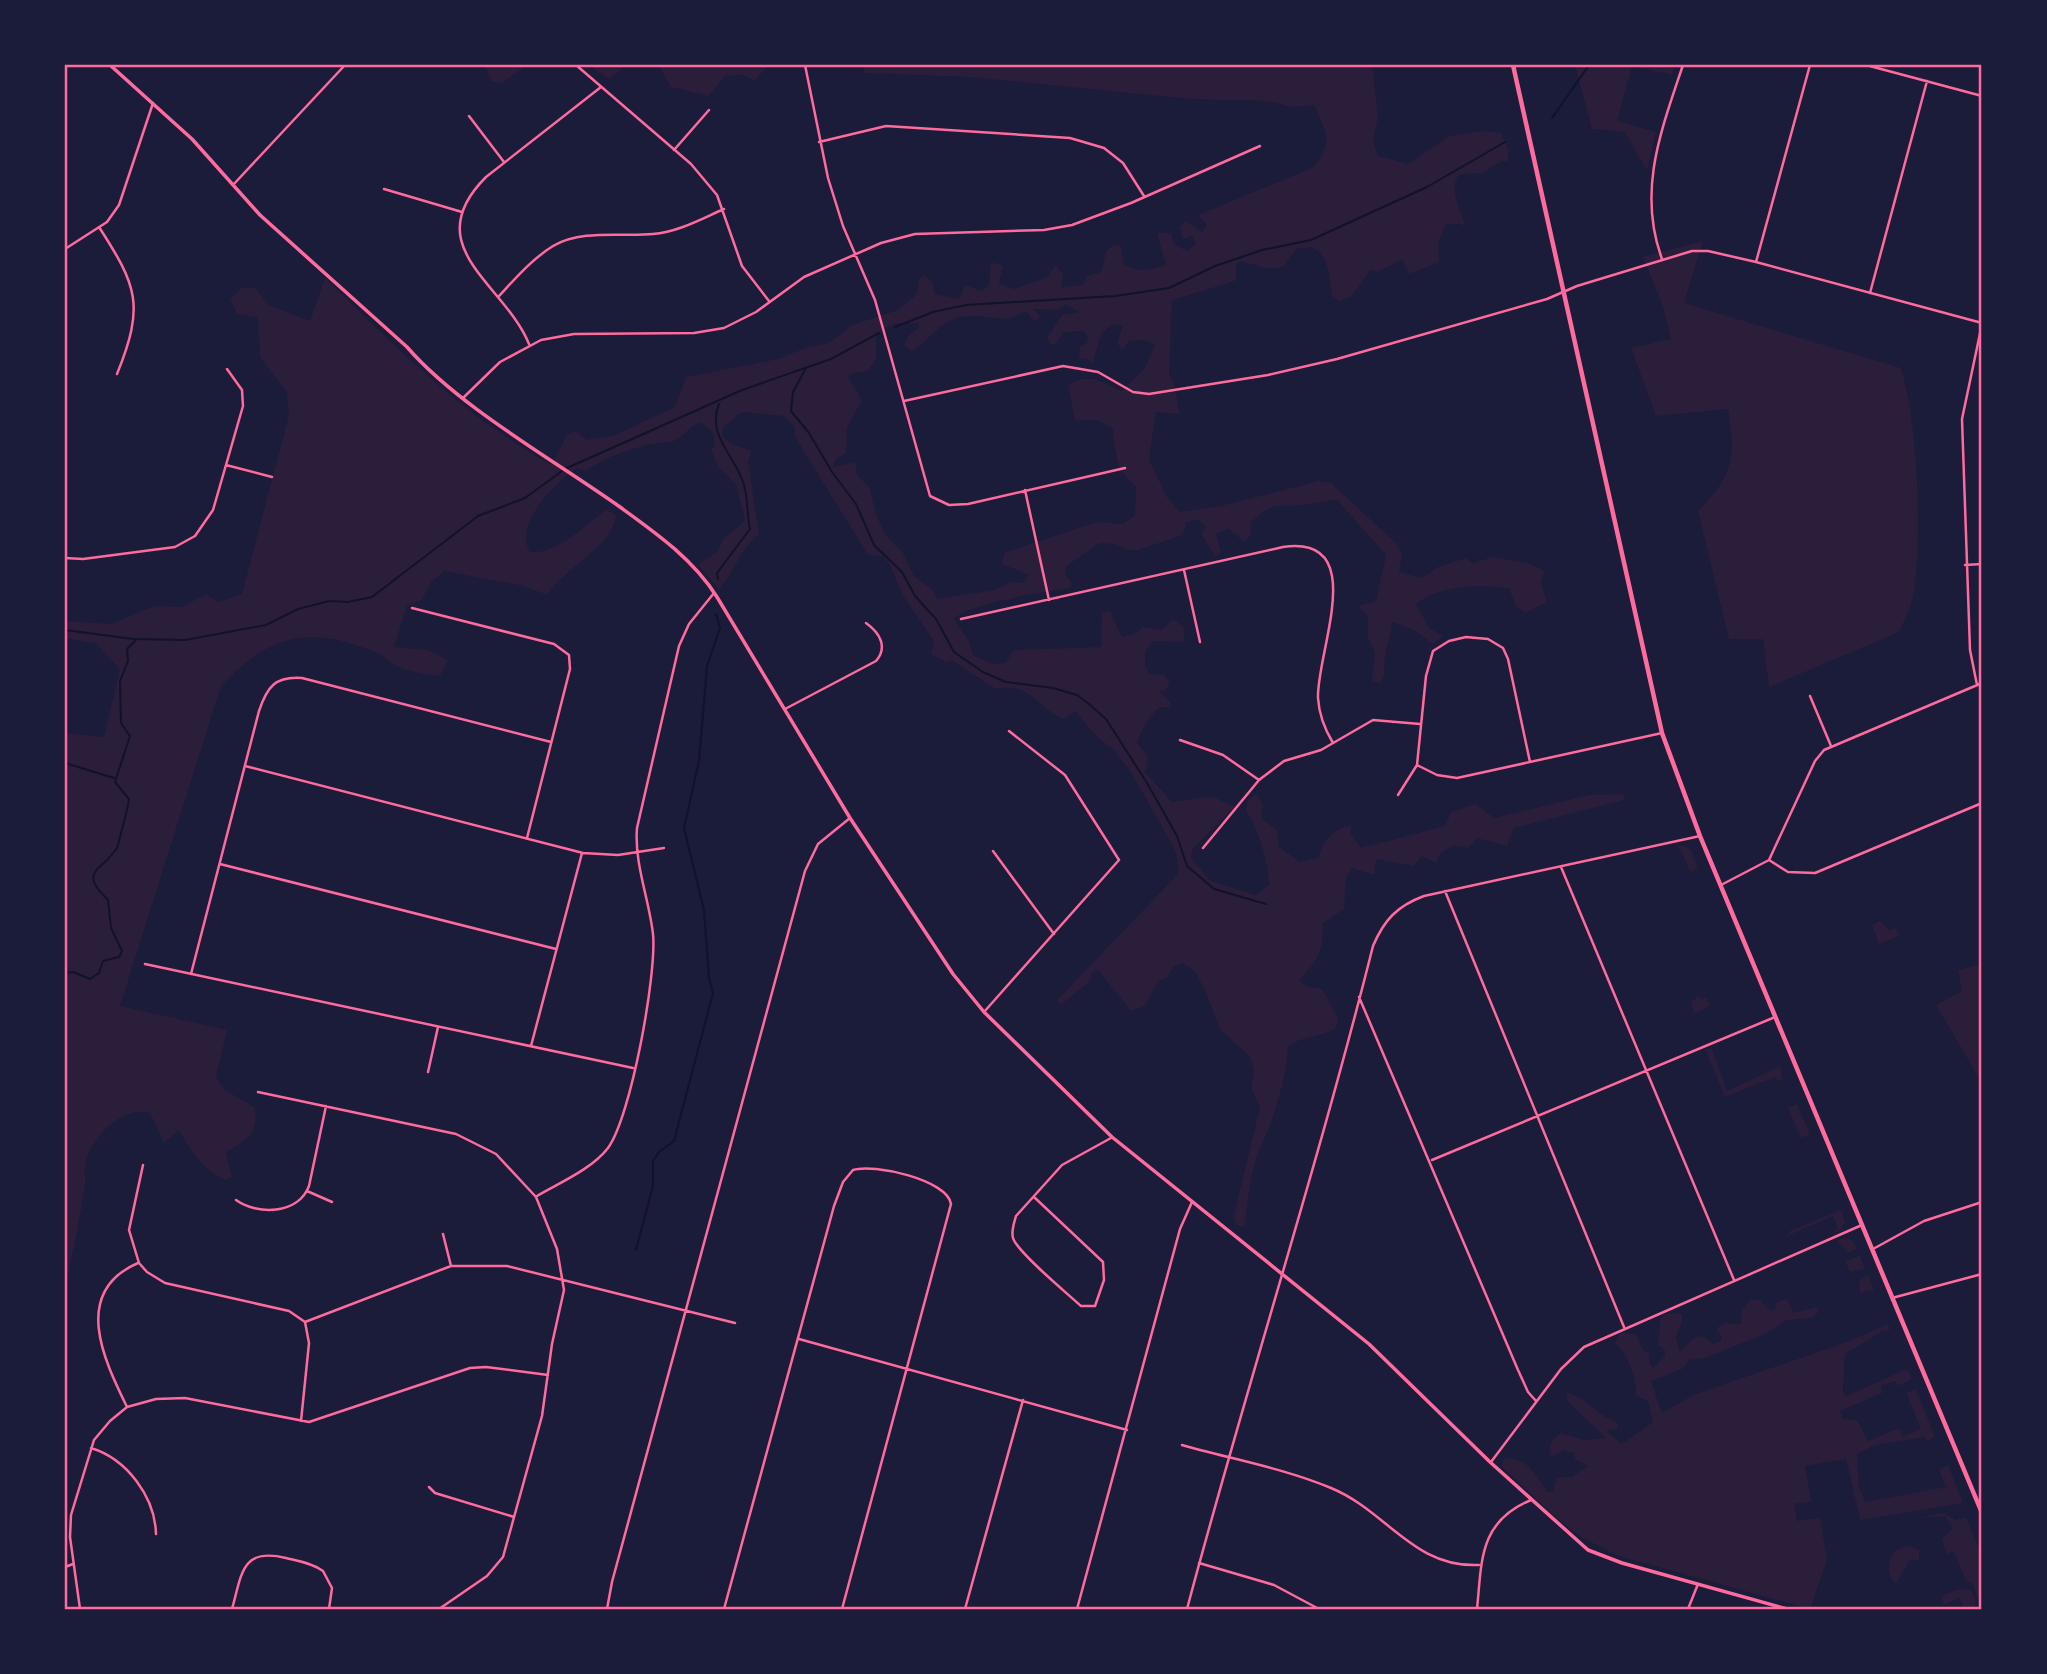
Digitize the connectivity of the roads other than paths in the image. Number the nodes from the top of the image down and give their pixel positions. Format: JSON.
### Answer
{"nodes":[{"id":1,"x":110,"y":65,"type":"edge"},
{"id":2,"x":345,"y":65,"type":"edge"},
{"id":3,"x":576,"y":65,"type":"edge"},
{"id":4,"x":805,"y":65,"type":"edge"},
{"id":5,"x":1513,"y":65,"type":"edge"},
{"id":6,"x":1683,"y":65,"type":"edge"},
{"id":7,"x":1810,"y":65,"type":"edge"},
{"id":8,"x":1866,"y":65,"type":"edge"},
{"id":9,"x":1927,"y":81,"type":"junction"},
{"id":10,"x":601,"y":86,"type":"junction"},
{"id":11,"x":1982,"y":96,"type":"edge"},
{"id":12,"x":153,"y":102,"type":"junction"},
{"id":13,"x":709,"y":110,"type":"dead end"},
{"id":14,"x":469,"y":116,"type":"dead end"},
{"id":15,"x":819,"y":142,"type":"junction"},
{"id":16,"x":1260,"y":146,"type":"dead end"},
{"id":17,"x":674,"y":149,"type":"junction"},
{"id":18,"x":504,"y":162,"type":"junction"},
{"id":19,"x":233,"y":185,"type":"junction"},
{"id":20,"x":384,"y":189,"type":"dead end"},
{"id":21,"x":1144,"y":196,"type":"junction"},
{"id":22,"x":724,"y":209,"type":"junction"},
{"id":23,"x":462,"y":212,"type":"junction"},
{"id":24,"x":99,"y":227,"type":"junction"},
{"id":25,"x":65,"y":249,"type":"edge"},
{"id":26,"x":855,"y":253,"type":"junction"},
{"id":27,"x":1662,"y":259,"type":"junction"},
{"id":28,"x":1756,"y":262,"type":"junction"},
{"id":29,"x":1563,"y":292,"type":"junction"},
{"id":30,"x":1870,"y":293,"type":"junction"},
{"id":31,"x":498,"y":297,"type":"junction"},
{"id":32,"x":769,"y":300,"type":"junction"},
{"id":33,"x":1982,"y":323,"type":"edge"},
{"id":34,"x":529,"y":344,"type":"junction"},
{"id":35,"x":227,"y":369,"type":"dead end"},
{"id":36,"x":117,"y":374,"type":"dead end"},
{"id":37,"x":463,"y":398,"type":"junction"},
{"id":38,"x":905,"y":401,"type":"junction"},
{"id":39,"x":226,"y":465,"type":"junction"},
{"id":40,"x":1125,"y":468,"type":"dead end"},
{"id":41,"x":272,"y":477,"type":"dead end"},
{"id":42,"x":1025,"y":490,"type":"junction"},
{"id":43,"x":65,"y":558,"type":"edge"},
{"id":44,"x":1982,"y":564,"type":"edge"},
{"id":45,"x":1965,"y":565,"type":"junction"},
{"id":46,"x":1184,"y":570,"type":"junction"},
{"id":47,"x":714,"y":593,"type":"junction"},
{"id":48,"x":1049,"y":601,"type":"junction"},
{"id":49,"x":412,"y":608,"type":"dead end"},
{"id":50,"x":961,"y":619,"type":"dead end"},
{"id":51,"x":866,"y":623,"type":"dead end"},
{"id":52,"x":1200,"y":642,"type":"dead end"},
{"id":53,"x":1982,"y":683,"type":"edge"},
{"id":54,"x":1977,"y":685,"type":"junction"},
{"id":55,"x":1810,"y":696,"type":"dead end"},
{"id":56,"x":785,"y":709,"type":"junction"},
{"id":57,"x":1420,"y":724,"type":"junction"},
{"id":58,"x":1009,"y":731,"type":"dead end"},
{"id":59,"x":1662,"y":733,"type":"junction"},
{"id":60,"x":1180,"y":740,"type":"dead end"},
{"id":61,"x":551,"y":742,"type":"junction"},
{"id":62,"x":1333,"y":743,"type":"junction"},
{"id":63,"x":1831,"y":746,"type":"junction"},
{"id":64,"x":1530,"y":762,"type":"junction"},
{"id":65,"x":245,"y":765,"type":"junction"},
{"id":66,"x":1417,"y":765,"type":"junction"},
{"id":67,"x":1259,"y":780,"type":"junction"},
{"id":68,"x":1398,"y":795,"type":"dead end"},
{"id":69,"x":1982,"y":803,"type":"edge"},
{"id":70,"x":850,"y":818,"type":"junction"},
{"id":71,"x":1700,"y":836,"type":"junction"},
{"id":72,"x":527,"y":838,"type":"junction"},
{"id":73,"x":664,"y":848,"type":"dead end"},
{"id":74,"x":1203,"y":848,"type":"dead end"},
{"id":75,"x":993,"y":851,"type":"dead end"},
{"id":76,"x":638,"y":852,"type":"junction"},
{"id":77,"x":582,"y":853,"type":"junction"},
{"id":78,"x":1769,"y":860,"type":"junction"},
{"id":79,"x":220,"y":864,"type":"junction"},
{"id":80,"x":1561,"y":867,"type":"junction"},
{"id":81,"x":1720,"y":885,"type":"junction"},
{"id":82,"x":1445,"y":891,"type":"junction"},
{"id":83,"x":1054,"y":934,"type":"junction"},
{"id":84,"x":556,"y":949,"type":"junction"},
{"id":85,"x":145,"y":964,"type":"dead end"},
{"id":86,"x":191,"y":974,"type":"junction"},
{"id":87,"x":1359,"y":996,"type":"junction"},
{"id":88,"x":984,"y":1012,"type":"junction"},
{"id":89,"x":1775,"y":1017,"type":"junction"},
{"id":90,"x":438,"y":1027,"type":"junction"},
{"id":91,"x":531,"y":1046,"type":"junction"},
{"id":92,"x":634,"y":1068,"type":"junction"},
{"id":93,"x":1646,"y":1070,"type":"junction"},
{"id":94,"x":428,"y":1072,"type":"dead end"},
{"id":95,"x":258,"y":1092,"type":"dead end"},
{"id":96,"x":326,"y":1106,"type":"junction"},
{"id":97,"x":1538,"y":1115,"type":"junction"},
{"id":98,"x":1112,"y":1137,"type":"junction"},
{"id":99,"x":1430,"y":1160,"type":"junction"},
{"id":100,"x":143,"y":1165,"type":"dead end"},
{"id":101,"x":307,"y":1191,"type":"junction"},
{"id":102,"x":536,"y":1197,"type":"junction"},
{"id":103,"x":1034,"y":1197,"type":"junction"},
{"id":104,"x":236,"y":1199,"type":"dead end"},
{"id":105,"x":332,"y":1202,"type":"dead end"},
{"id":106,"x":1192,"y":1202,"type":"junction"},
{"id":107,"x":1982,"y":1202,"type":"edge"},
{"id":108,"x":1862,"y":1225,"type":"junction"},
{"id":109,"x":443,"y":1234,"type":"dead end"},
{"id":110,"x":1873,"y":1249,"type":"junction"},
{"id":111,"x":139,"y":1262,"type":"junction"},
{"id":112,"x":452,"y":1266,"type":"junction"},
{"id":113,"x":1282,"y":1272,"type":"junction"},
{"id":114,"x":1982,"y":1274,"type":"edge"},
{"id":115,"x":564,"y":1279,"type":"junction"},
{"id":116,"x":1734,"y":1280,"type":"junction"},
{"id":117,"x":1892,"y":1298,"type":"junction"},
{"id":118,"x":686,"y":1310,"type":"junction"},
{"id":119,"x":305,"y":1322,"type":"junction"},
{"id":120,"x":735,"y":1322,"type":"dead end"},
{"id":121,"x":1624,"y":1327,"type":"junction"},
{"id":122,"x":799,"y":1339,"type":"junction"},
{"id":123,"x":907,"y":1370,"type":"junction"},
{"id":124,"x":548,"y":1376,"type":"junction"},
{"id":125,"x":1023,"y":1400,"type":"junction"},
{"id":126,"x":1536,"y":1401,"type":"junction"},
{"id":127,"x":127,"y":1408,"type":"junction"},
{"id":128,"x":300,"y":1422,"type":"junction"},
{"id":129,"x":1126,"y":1430,"type":"junction"},
{"id":130,"x":1182,"y":1445,"type":"dead end"},
{"id":131,"x":91,"y":1448,"type":"junction"},
{"id":132,"x":1229,"y":1458,"type":"junction"},
{"id":133,"x":1490,"y":1462,"type":"junction"},
{"id":134,"x":429,"y":1487,"type":"dead end"},
{"id":135,"x":1531,"y":1500,"type":"junction"},
{"id":136,"x":1980,"y":1503,"type":"edge"},
{"id":137,"x":1982,"y":1513,"type":"edge"},
{"id":138,"x":514,"y":1517,"type":"junction"},
{"id":139,"x":156,"y":1534,"type":"dead end"},
{"id":140,"x":1199,"y":1563,"type":"junction"},
{"id":141,"x":73,"y":1564,"type":"junction"},
{"id":142,"x":65,"y":1566,"type":"edge"},
{"id":143,"x":1479,"y":1566,"type":"junction"},
{"id":144,"x":1698,"y":1584,"type":"junction"},
{"id":145,"x":80,"y":1609,"type":"edge"},
{"id":146,"x":232,"y":1609,"type":"edge"},
{"id":147,"x":330,"y":1609,"type":"edge"},
{"id":148,"x":439,"y":1609,"type":"edge"},
{"id":149,"x":607,"y":1609,"type":"edge"},
{"id":150,"x":724,"y":1609,"type":"edge"},
{"id":151,"x":842,"y":1609,"type":"edge"},
{"id":152,"x":965,"y":1609,"type":"edge"},
{"id":153,"x":1077,"y":1609,"type":"edge"},
{"id":154,"x":1187,"y":1609,"type":"edge"},
{"id":155,"x":1319,"y":1609,"type":"edge"},
{"id":156,"x":1476,"y":1609,"type":"edge"},
{"id":157,"x":1688,"y":1609,"type":"edge"},
{"id":158,"x":1787,"y":1609,"type":"edge"}],
"edges":[{"from":1,"to":12,"type":"main road"},
{"from":2,"to":19,"type":"street"},
{"from":3,"to":10,"type":"street"},
{"from":4,"to":15,"type":"street"},
{"from":5,"to":29,"type":"highway"},
{"from":6,"to":27,"type":"street"},
{"from":7,"to":28,"type":"street"},
{"from":8,"to":9,"type":"street"},
{"from":9,"to":11,"type":"street"},
{"from":9,"to":30,"type":"street"},
{"from":10,"to":17,"type":"street"},
{"from":10,"to":18,"type":"street"},
{"from":12,"to":19,"type":"main road"},
{"from":12,"to":24,"type":"street"},
{"from":13,"to":17,"type":"street"},
{"from":14,"to":18,"type":"street"},
{"from":15,"to":21,"type":"street"},
{"from":15,"to":26,"type":"street"},
{"from":16,"to":21,"type":"street"},
{"from":17,"to":22,"type":"street"},
{"from":18,"to":23,"type":"street"},
{"from":19,"to":37,"type":"main road"},
{"from":20,"to":23,"type":"street"},
{"from":21,"to":26,"type":"street"},
{"from":22,"to":31,"type":"street"},
{"from":22,"to":32,"type":"street"},
{"from":23,"to":31,"type":"street"},
{"from":24,"to":25,"type":"street"},
{"from":24,"to":36,"type":"street"},
{"from":26,"to":32,"type":"street"},
{"from":26,"to":38,"type":"street"},
{"from":27,"to":28,"type":"street"},
{"from":27,"to":29,"type":"street"},
{"from":28,"to":30,"type":"street"},
{"from":29,"to":38,"type":"street"},
{"from":29,"to":59,"type":"highway"},
{"from":30,"to":33,"type":"street"},
{"from":31,"to":34,"type":"street"},
{"from":32,"to":34,"type":"street"},
{"from":33,"to":45,"type":"street"},
{"from":34,"to":37,"type":"street"},
{"from":35,"to":39,"type":"street"},
{"from":37,"to":47,"type":"main road"},
{"from":38,"to":42,"type":"street"},
{"from":39,"to":41,"type":"street"},
{"from":39,"to":43,"type":"street"},
{"from":40,"to":42,"type":"street"},
{"from":42,"to":48,"type":"street"},
{"from":44,"to":45,"type":"street"},
{"from":45,"to":54,"type":"street"},
{"from":46,"to":48,"type":"street"},
{"from":46,"to":52,"type":"street"},
{"from":46,"to":62,"type":"street"},
{"from":47,"to":56,"type":"main road"},
{"from":47,"to":76,"type":"street"},
{"from":48,"to":50,"type":"street"},
{"from":49,"to":61,"type":"street"},
{"from":51,"to":56,"type":"street"},
{"from":53,"to":54,"type":"street"},
{"from":54,"to":63,"type":"street"},
{"from":55,"to":63,"type":"street"},
{"from":56,"to":70,"type":"main road"},
{"from":57,"to":62,"type":"street"},
{"from":57,"to":64,"type":"street"},
{"from":57,"to":66,"type":"street"},
{"from":58,"to":83,"type":"street"},
{"from":59,"to":64,"type":"street"},
{"from":59,"to":71,"type":"highway"},
{"from":60,"to":67,"type":"street"},
{"from":61,"to":65,"type":"street"},
{"from":61,"to":72,"type":"street"},
{"from":62,"to":67,"type":"street"},
{"from":63,"to":78,"type":"street"},
{"from":64,"to":66,"type":"street"},
{"from":65,"to":72,"type":"street"},
{"from":65,"to":79,"type":"street"},
{"from":66,"to":68,"type":"street"},
{"from":67,"to":74,"type":"street"},
{"from":69,"to":78,"type":"street"},
{"from":70,"to":88,"type":"main road"},
{"from":70,"to":118,"type":"street"},
{"from":71,"to":80,"type":"street"},
{"from":71,"to":81,"type":"highway"},
{"from":72,"to":77,"type":"street"},
{"from":73,"to":76,"type":"street"},
{"from":75,"to":83,"type":"street"},
{"from":76,"to":77,"type":"street"},
{"from":76,"to":92,"type":"street"},
{"from":77,"to":84,"type":"street"},
{"from":78,"to":81,"type":"street"},
{"from":79,"to":84,"type":"street"},
{"from":79,"to":86,"type":"street"},
{"from":80,"to":82,"type":"street"},
{"from":80,"to":93,"type":"street"},
{"from":81,"to":89,"type":"highway"},
{"from":82,"to":87,"type":"street"},
{"from":82,"to":97,"type":"street"},
{"from":83,"to":88,"type":"street"},
{"from":84,"to":91,"type":"street"},
{"from":85,"to":86,"type":"street"},
{"from":86,"to":90,"type":"street"},
{"from":87,"to":99,"type":"street"},
{"from":87,"to":113,"type":"street"},
{"from":88,"to":98,"type":"main road"},
{"from":89,"to":93,"type":"street"},
{"from":89,"to":108,"type":"highway"},
{"from":90,"to":91,"type":"street"},
{"from":90,"to":94,"type":"street"},
{"from":91,"to":92,"type":"street"},
{"from":92,"to":102,"type":"street"},
{"from":93,"to":97,"type":"street"},
{"from":93,"to":116,"type":"street"},
{"from":95,"to":96,"type":"street"},
{"from":96,"to":101,"type":"street"},
{"from":96,"to":102,"type":"street"},
{"from":97,"to":99,"type":"street"},
{"from":97,"to":121,"type":"street"},
{"from":98,"to":103,"type":"street"},
{"from":98,"to":106,"type":"main road"},
{"from":99,"to":126,"type":"street"},
{"from":100,"to":111,"type":"street"},
{"from":101,"to":104,"type":"street"},
{"from":101,"to":105,"type":"street"},
{"from":102,"to":115,"type":"street"},
{"from":103,"to":103,"type":"street"},
{"from":106,"to":113,"type":"main road"},
{"from":106,"to":129,"type":"street"},
{"from":107,"to":110,"type":"street"},
{"from":108,"to":110,"type":"highway"},
{"from":108,"to":116,"type":"street"},
{"from":109,"to":112,"type":"street"},
{"from":110,"to":117,"type":"highway"},
{"from":111,"to":119,"type":"street"},
{"from":111,"to":127,"type":"street"},
{"from":112,"to":115,"type":"street"},
{"from":112,"to":119,"type":"street"},
{"from":113,"to":132,"type":"street"},
{"from":113,"to":133,"type":"main road"},
{"from":114,"to":117,"type":"street"},
{"from":115,"to":118,"type":"street"},
{"from":115,"to":124,"type":"street"},
{"from":116,"to":121,"type":"street"},
{"from":117,"to":136,"type":"highway"},
{"from":118,"to":120,"type":"street"},
{"from":118,"to":149,"type":"street"},
{"from":119,"to":128,"type":"street"},
{"from":121,"to":126,"type":"street"},
{"from":122,"to":123,"type":"street"},
{"from":122,"to":123,"type":"street"},
{"from":122,"to":150,"type":"street"},
{"from":123,"to":125,"type":"street"},
{"from":123,"to":151,"type":"street"},
{"from":124,"to":128,"type":"street"},
{"from":124,"to":138,"type":"street"},
{"from":125,"to":129,"type":"street"},
{"from":125,"to":152,"type":"street"},
{"from":126,"to":133,"type":"street"},
{"from":127,"to":128,"type":"street"},
{"from":127,"to":131,"type":"street"},
{"from":129,"to":153,"type":"street"},
{"from":130,"to":132,"type":"street"},
{"from":131,"to":139,"type":"street"},
{"from":131,"to":141,"type":"street"},
{"from":132,"to":140,"type":"street"},
{"from":132,"to":143,"type":"street"},
{"from":133,"to":135,"type":"main road"},
{"from":134,"to":138,"type":"street"},
{"from":135,"to":143,"type":"street"},
{"from":135,"to":144,"type":"main road"},
{"from":136,"to":137,"type":"highway"},
{"from":138,"to":148,"type":"street"},
{"from":140,"to":154,"type":"street"},
{"from":140,"to":155,"type":"street"},
{"from":141,"to":142,"type":"street"},
{"from":141,"to":145,"type":"street"},
{"from":143,"to":156,"type":"street"},
{"from":144,"to":157,"type":"street"},
{"from":144,"to":158,"type":"main road"},
{"from":146,"to":147,"type":"street"}]}
